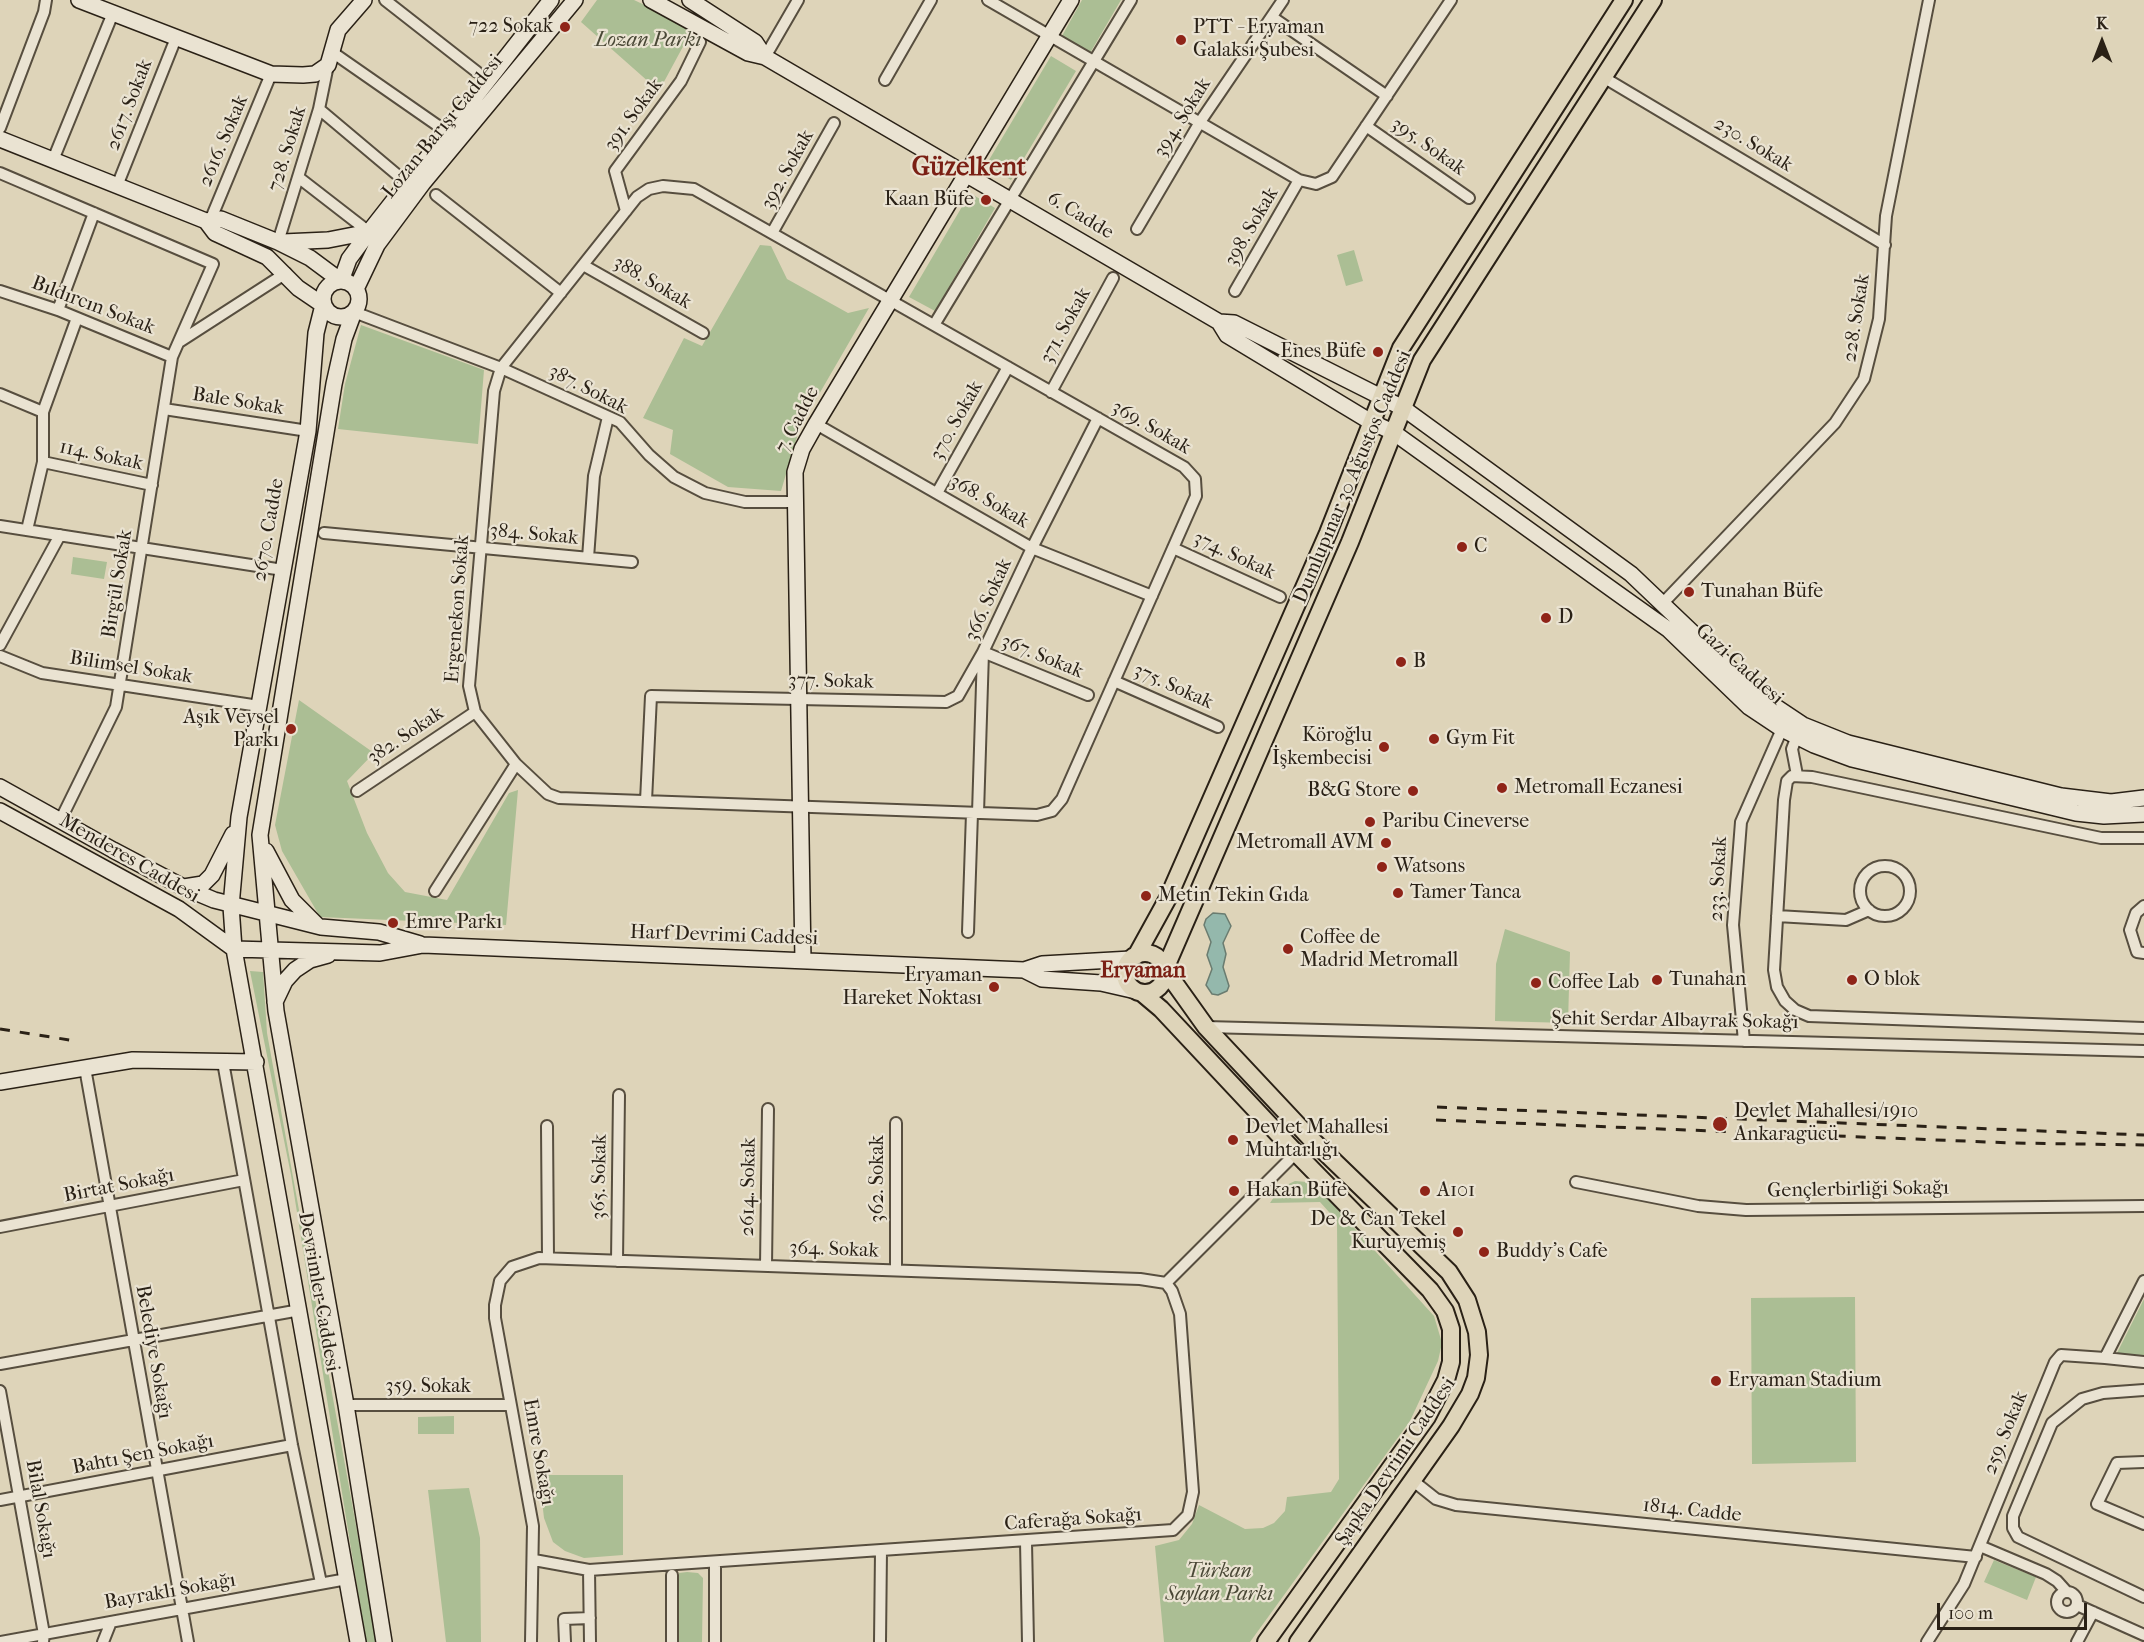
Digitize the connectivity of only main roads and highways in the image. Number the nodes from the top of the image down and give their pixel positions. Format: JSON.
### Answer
{"nodes":[{"id":1,"x":79,"y":0,"type":"edge"},
{"id":2,"x":364,"y":0,"type":"edge"},
{"id":3,"x":575,"y":0,"type":"edge"},
{"id":4,"x":651,"y":0,"type":"edge"},
{"id":5,"x":690,"y":0,"type":"edge"},
{"id":6,"x":1071,"y":0,"type":"edge"},
{"id":7,"x":1624,"y":0,"type":"edge"},
{"id":8,"x":1653,"y":0,"type":"edge"},
{"id":9,"x":549,"y":1,"type":"edge"},
{"id":10,"x":765,"y":57,"type":"junction"},
{"id":11,"x":0,"y":139,"type":"edge"},
{"id":12,"x":967,"y":174,"type":"junction"},
{"id":13,"x":208,"y":221,"type":"junction"},
{"id":14,"x":369,"y":232,"type":"junction"},
{"id":15,"x":278,"y":242,"type":"junction"},
{"id":16,"x":340,"y":281,"type":"junction"},
{"id":17,"x":356,"y":289,"type":"junction"},
{"id":18,"x":323,"y":305,"type":"junction"},
{"id":19,"x":354,"y":312,"type":"junction"},
{"id":20,"x":1219,"y":322,"type":"junction"},
{"id":21,"x":1381,"y":398,"type":"junction"},
{"id":22,"x":1403,"y":408,"type":"junction"},
{"id":23,"x":1371,"y":422,"type":"junction"},
{"id":24,"x":1393,"y":432,"type":"junction"},
{"id":25,"x":1631,"y":574,"type":"junction"},
{"id":26,"x":1617,"y":592,"type":"junction"},
{"id":27,"x":1800,"y":730,"type":"junction"},
{"id":28,"x":0,"y":788,"type":"edge"},
{"id":29,"x":2144,"y":798,"type":"edge"},
{"id":30,"x":0,"y":811,"type":"edge"},
{"id":31,"x":2144,"y":814,"type":"edge"},
{"id":32,"x":239,"y":817,"type":"junction"},
{"id":33,"x":260,"y":836,"type":"junction"},
{"id":34,"x":183,"y":887,"type":"junction"},
{"id":35,"x":231,"y":906,"type":"junction"},
{"id":36,"x":268,"y":915,"type":"junction"},
{"id":37,"x":321,"y":927,"type":"junction"},
{"id":38,"x":423,"y":945,"type":"junction"},
{"id":39,"x":234,"y":949,"type":"junction"},
{"id":40,"x":271,"y":950,"type":"junction"},
{"id":41,"x":342,"y":951,"type":"junction"},
{"id":42,"x":1133,"y":958,"type":"junction"},
{"id":43,"x":803,"y":961,"type":"junction"},
{"id":44,"x":1024,"y":970,"type":"junction"},
{"id":45,"x":1165,"y":970,"type":"junction"},
{"id":46,"x":1139,"y":992,"type":"junction"},
{"id":47,"x":275,"y":1002,"type":"junction"},
{"id":48,"x":256,"y":1062,"type":"junction"},
{"id":49,"x":0,"y":1082,"type":"edge"},
{"id":50,"x":1310,"y":1138,"type":"junction"},
{"id":51,"x":1296,"y":1153,"type":"junction"},
{"id":52,"x":358,"y":1642,"type":"edge"},
{"id":53,"x":384,"y":1642,"type":"edge"},
{"id":54,"x":1266,"y":1642,"type":"edge"},
{"id":55,"x":1298,"y":1642,"type":"edge"}],
"edges":[{"from":1,"to":2,"type":"main road"},
{"from":3,"to":17,"type":"main road","name":"Lozan Barışı Caddesi"},
{"from":4,"to":10,"type":"main road","name":"6. Cadde"},
{"from":5,"to":10,"type":"main road","name":"6. Cadde"},
{"from":6,"to":12,"type":"main road","name":"7. Cadde"},
{"from":7,"to":21,"type":"main road","name":"Dumlupınar 30 Ağustos Caddesi"},
{"from":8,"to":22,"type":"main road","name":"Dumlupınar 30 Ağustos Caddesi"},
{"from":9,"to":14,"type":"main road","name":"Lozan Barışı Caddesi"},
{"from":10,"to":12,"type":"main road","name":"6. Cadde"},
{"from":11,"to":13,"type":"main road"},
{"from":12,"to":20,"type":"main road","name":"6. Cadde"},
{"from":12,"to":43,"type":"main road","name":"7. Cadde"},
{"from":13,"to":15,"type":"main road"},
{"from":13,"to":18,"type":"main road"},
{"from":14,"to":15,"type":"main road"},
{"from":14,"to":16,"type":"main road","name":"Lozan Barışı Caddesi"},
{"from":15,"to":16,"type":"main road"},
{"from":16,"to":17,"type":"main road"},
{"from":16,"to":18,"type":"main road"},
{"from":17,"to":19,"type":"main road"},
{"from":18,"to":19,"type":"main road"},
{"from":18,"to":32,"type":"main road","name":"2670. Cadde"},
{"from":19,"to":33,"type":"main road","name":"2670. Cadde"},
{"from":20,"to":21,"type":"main road","name":"6. Cadde"},
{"from":20,"to":23,"type":"main road","name":"6. Cadde"},
{"from":21,"to":22,"type":"main road","name":"6. Cadde"},
{"from":21,"to":23,"type":"main road","name":"Dumlupınar 30 Ağustos Caddesi"},
{"from":22,"to":24,"type":"main road","name":"Dumlupınar 30 Ağustos Caddesi"},
{"from":22,"to":25,"type":"main road","name":"Gazi Caddesi"},
{"from":23,"to":24,"type":"main road","name":"6. Cadde"},
{"from":23,"to":42,"type":"main road","name":"Dumlupınar 30 Ağustos Caddesi"},
{"from":24,"to":26,"type":"main road","name":"Gazi Caddesi"},
{"from":24,"to":45,"type":"main road","name":"Dumlupınar 30 Ağustos Caddesi"},
{"from":25,"to":26,"type":"main road"},
{"from":25,"to":27,"type":"main road","name":"Gazi Caddesi"},
{"from":26,"to":27,"type":"main road","name":"Gazi Caddesi"},
{"from":27,"to":29,"type":"main road","name":"Gazi Caddesi"},
{"from":27,"to":31,"type":"main road","name":"Gazi Caddesi"},
{"from":28,"to":34,"type":"main road","name":"Menderes Caddesi"},
{"from":30,"to":39,"type":"main road","name":"Menderes Caddesi"},
{"from":32,"to":34,"type":"main road"},
{"from":32,"to":35,"type":"main road","name":"2670. Cadde"},
{"from":33,"to":36,"type":"main road","name":"2670. Cadde"},
{"from":33,"to":37,"type":"main road"},
{"from":34,"to":35,"type":"main road","name":"Menderes Caddesi"},
{"from":35,"to":36,"type":"main road","name":"Menderes Caddesi"},
{"from":35,"to":39,"type":"main road","name":"2670. Cadde"},
{"from":36,"to":37,"type":"main road","name":"Harf Devrimi Caddesi"},
{"from":36,"to":40,"type":"main road","name":"2670. Cadde"},
{"from":37,"to":38,"type":"main road","name":"Harf Devrimi Caddesi"},
{"from":38,"to":41,"type":"main road","name":"Harf Devrimi Caddesi"},
{"from":38,"to":43,"type":"main road","name":"Harf Devrimi Caddesi"},
{"from":39,"to":40,"type":"main road","name":"Harf Devrimi Caddesi"},
{"from":39,"to":48,"type":"main road","name":"Devrimler Caddesi"},
{"from":40,"to":41,"type":"main road","name":"Harf Devrimi Caddesi"},
{"from":40,"to":47,"type":"main road","name":"Devrimler Caddesi"},
{"from":41,"to":47,"type":"main road"},
{"from":42,"to":44,"type":"main road","name":"Harf Devrimi Caddesi"},
{"from":42,"to":45,"type":"main road"},
{"from":42,"to":46,"type":"main road"},
{"from":43,"to":44,"type":"main road","name":"Harf Devrimi Caddesi"},
{"from":44,"to":46,"type":"main road","name":"Harf Devrimi Caddesi"},
{"from":45,"to":46,"type":"main road"},
{"from":45,"to":50,"type":"main road","name":"Şapka Devrimi Caddesi"},
{"from":46,"to":51,"type":"main road","name":"Şapka Devrimi Caddesi"},
{"from":47,"to":53,"type":"main road","name":"Devrimler Caddesi"},
{"from":48,"to":49,"type":"main road"},
{"from":48,"to":52,"type":"main road","name":"Devrimler Caddesi"},
{"from":50,"to":51,"type":"main road"},
{"from":50,"to":55,"type":"main road","name":"Şapka Devrimi Caddesi"},
{"from":51,"to":54,"type":"main road","name":"Şapka Devrimi Caddesi"}]}
